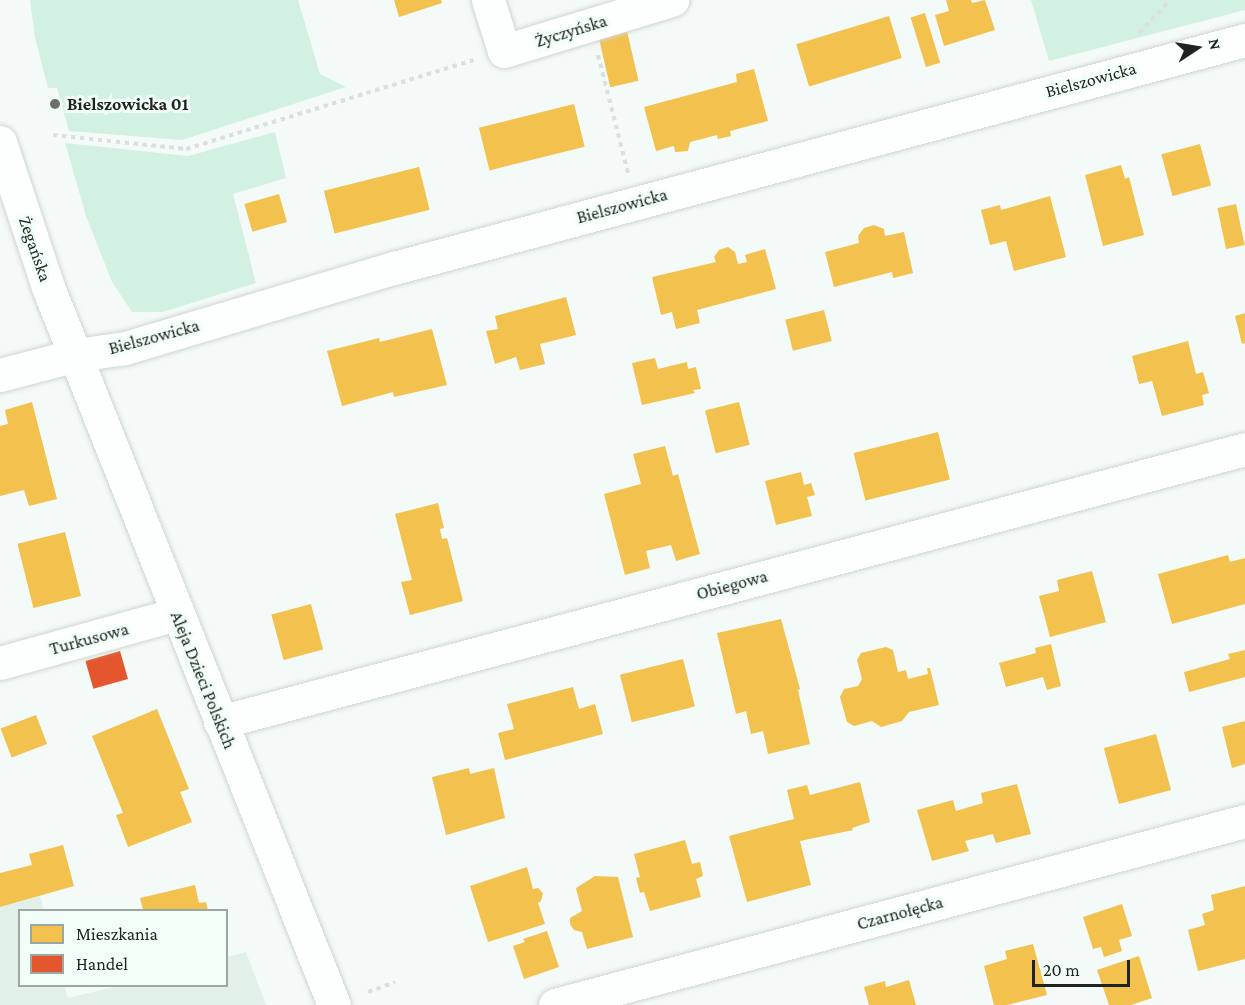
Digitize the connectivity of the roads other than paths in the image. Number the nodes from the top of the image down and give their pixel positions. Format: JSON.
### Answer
{"nodes":[{"id":1,"x":488,"y":0,"type":"edge"},
{"id":2,"x":672,"y":0,"type":"edge"},
{"id":3,"x":1245,"y":40,"type":"edge"},
{"id":4,"x":0,"y":142,"type":"edge"},
{"id":5,"x":76,"y":354,"type":"junction"},
{"id":6,"x":0,"y":375,"type":"edge"},
{"id":7,"x":1245,"y":448,"type":"edge"},
{"id":8,"x":177,"y":614,"type":"junction"},
{"id":9,"x":0,"y":663,"type":"edge"},
{"id":10,"x":220,"y":722,"type":"junction"},
{"id":11,"x":1245,"y":821,"type":"edge"},
{"id":12,"x":334,"y":1005,"type":"edge"},
{"id":13,"x":555,"y":1005,"type":"edge"}],
"edges":[{"from":1,"to":2,"type":"street","name":"Życzyńska"},
{"from":3,"to":5,"type":"street","name":"Bielszowicka"},
{"from":4,"to":5,"type":"street","name":"Żegańska"},
{"from":5,"to":6,"type":"street","name":"Bielszowicka"},
{"from":5,"to":8,"type":"street","name":"Aleja Dzieci Polskich"},
{"from":7,"to":10,"type":"street","name":"Obiegowa"},
{"from":8,"to":9,"type":"street","name":"Turkusowa"},
{"from":8,"to":10,"type":"street","name":"Aleja Dzieci Polskich"},
{"from":10,"to":12,"type":"street","name":"Aleja Dzieci Polskich"},
{"from":11,"to":13,"type":"street","name":"Czarnołęcka"}]}
